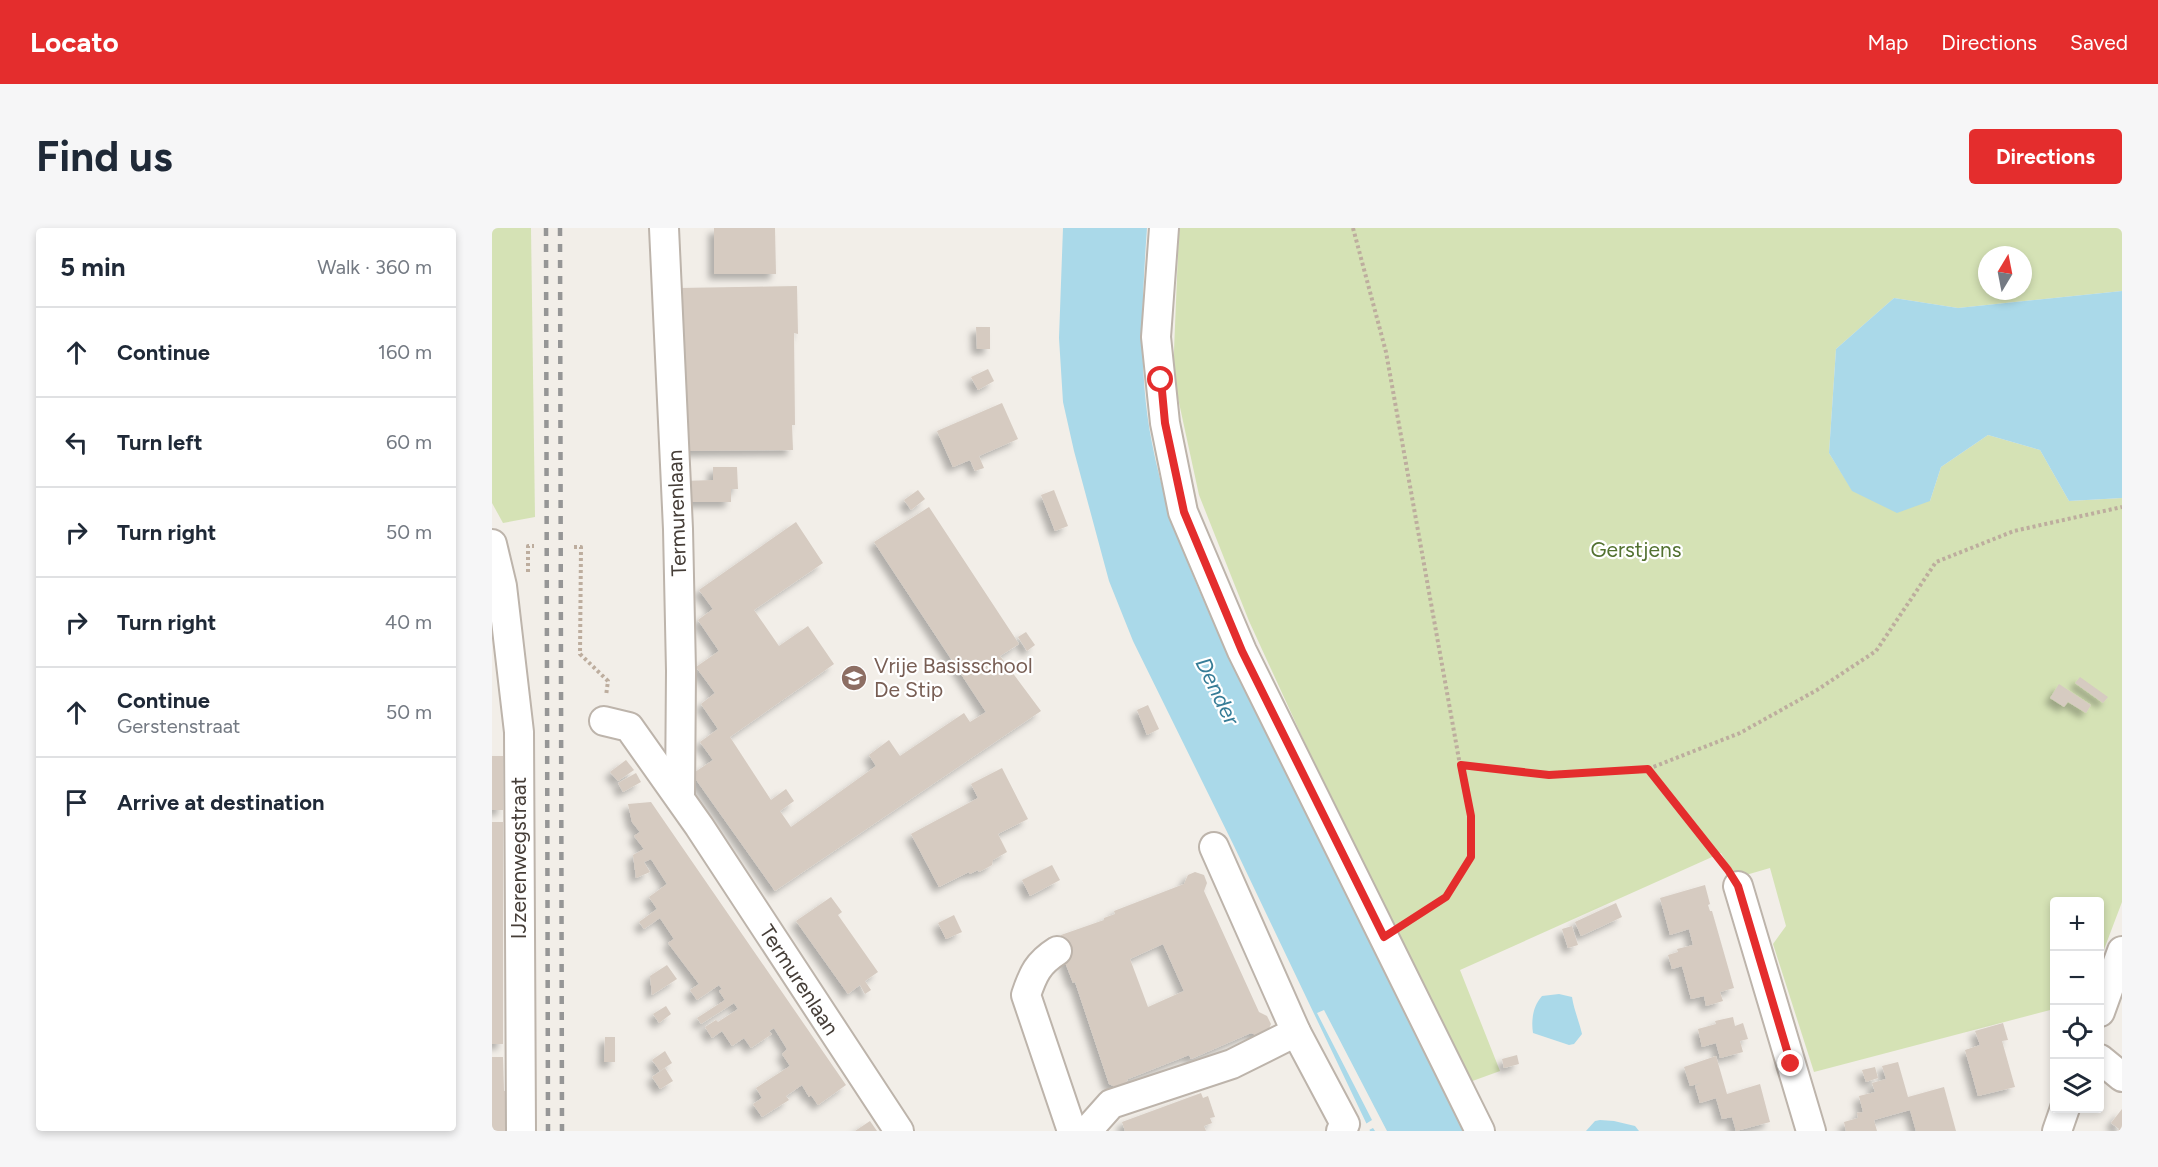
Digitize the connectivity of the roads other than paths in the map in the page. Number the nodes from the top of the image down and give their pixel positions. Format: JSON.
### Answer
{"nodes":[{"id":1,"x":664,"y":228,"type":"edge"},
{"id":2,"x":1164,"y":228,"type":"edge"},
{"id":3,"x":492,"y":544,"type":"edge"},
{"id":4,"x":497,"y":586,"type":"edge"},
{"id":5,"x":604,"y":721,"type":"road end"},
{"id":6,"x":680,"y":798,"type":"junction"},
{"id":7,"x":1214,"y":847,"type":"dead end"},
{"id":8,"x":1738,"y":886,"type":"road end"},
{"id":9,"x":1058,"y":951,"type":"dead end"},
{"id":10,"x":2122,"y":951,"type":"edge"},
{"id":11,"x":2103,"y":1005,"type":"edge"},
{"id":12,"x":1296,"y":1032,"type":"junction"},
{"id":13,"x":2104,"y":1062,"type":"edge"},
{"id":14,"x":2122,"y":1077,"type":"edge"},
{"id":15,"x":2063,"y":1113,"type":"edge"},
{"id":16,"x":521,"y":1131,"type":"edge"},
{"id":17,"x":900,"y":1131,"type":"edge"},
{"id":18,"x":1072,"y":1131,"type":"edge"},
{"id":19,"x":1087,"y":1131,"type":"edge"},
{"id":20,"x":1341,"y":1131,"type":"edge"},
{"id":21,"x":1480,"y":1131,"type":"edge"},
{"id":22,"x":1811,"y":1131,"type":"edge"},
{"id":23,"x":2057,"y":1131,"type":"edge"}],
"edges":[{"from":1,"to":6,"type":"street","name":"Termurenlaan"},
{"from":2,"to":21,"type":"street"},
{"from":3,"to":4,"type":"street","name":"IJzerenwegstraat"},
{"from":4,"to":16,"type":"street","name":"IJzerenwegstraat"},
{"from":5,"to":6,"type":"street","name":"Termurenlaan"},
{"from":6,"to":17,"type":"street","name":"Termurenlaan"},
{"from":7,"to":12,"type":"street"},
{"from":8,"to":22,"type":"street"},
{"from":9,"to":18,"type":"street"},
{"from":10,"to":11,"type":"street"},
{"from":12,"to":19,"type":"street"},
{"from":12,"to":20,"type":"street"},
{"from":13,"to":14,"type":"street"},
{"from":15,"to":23,"type":"street"}]}
